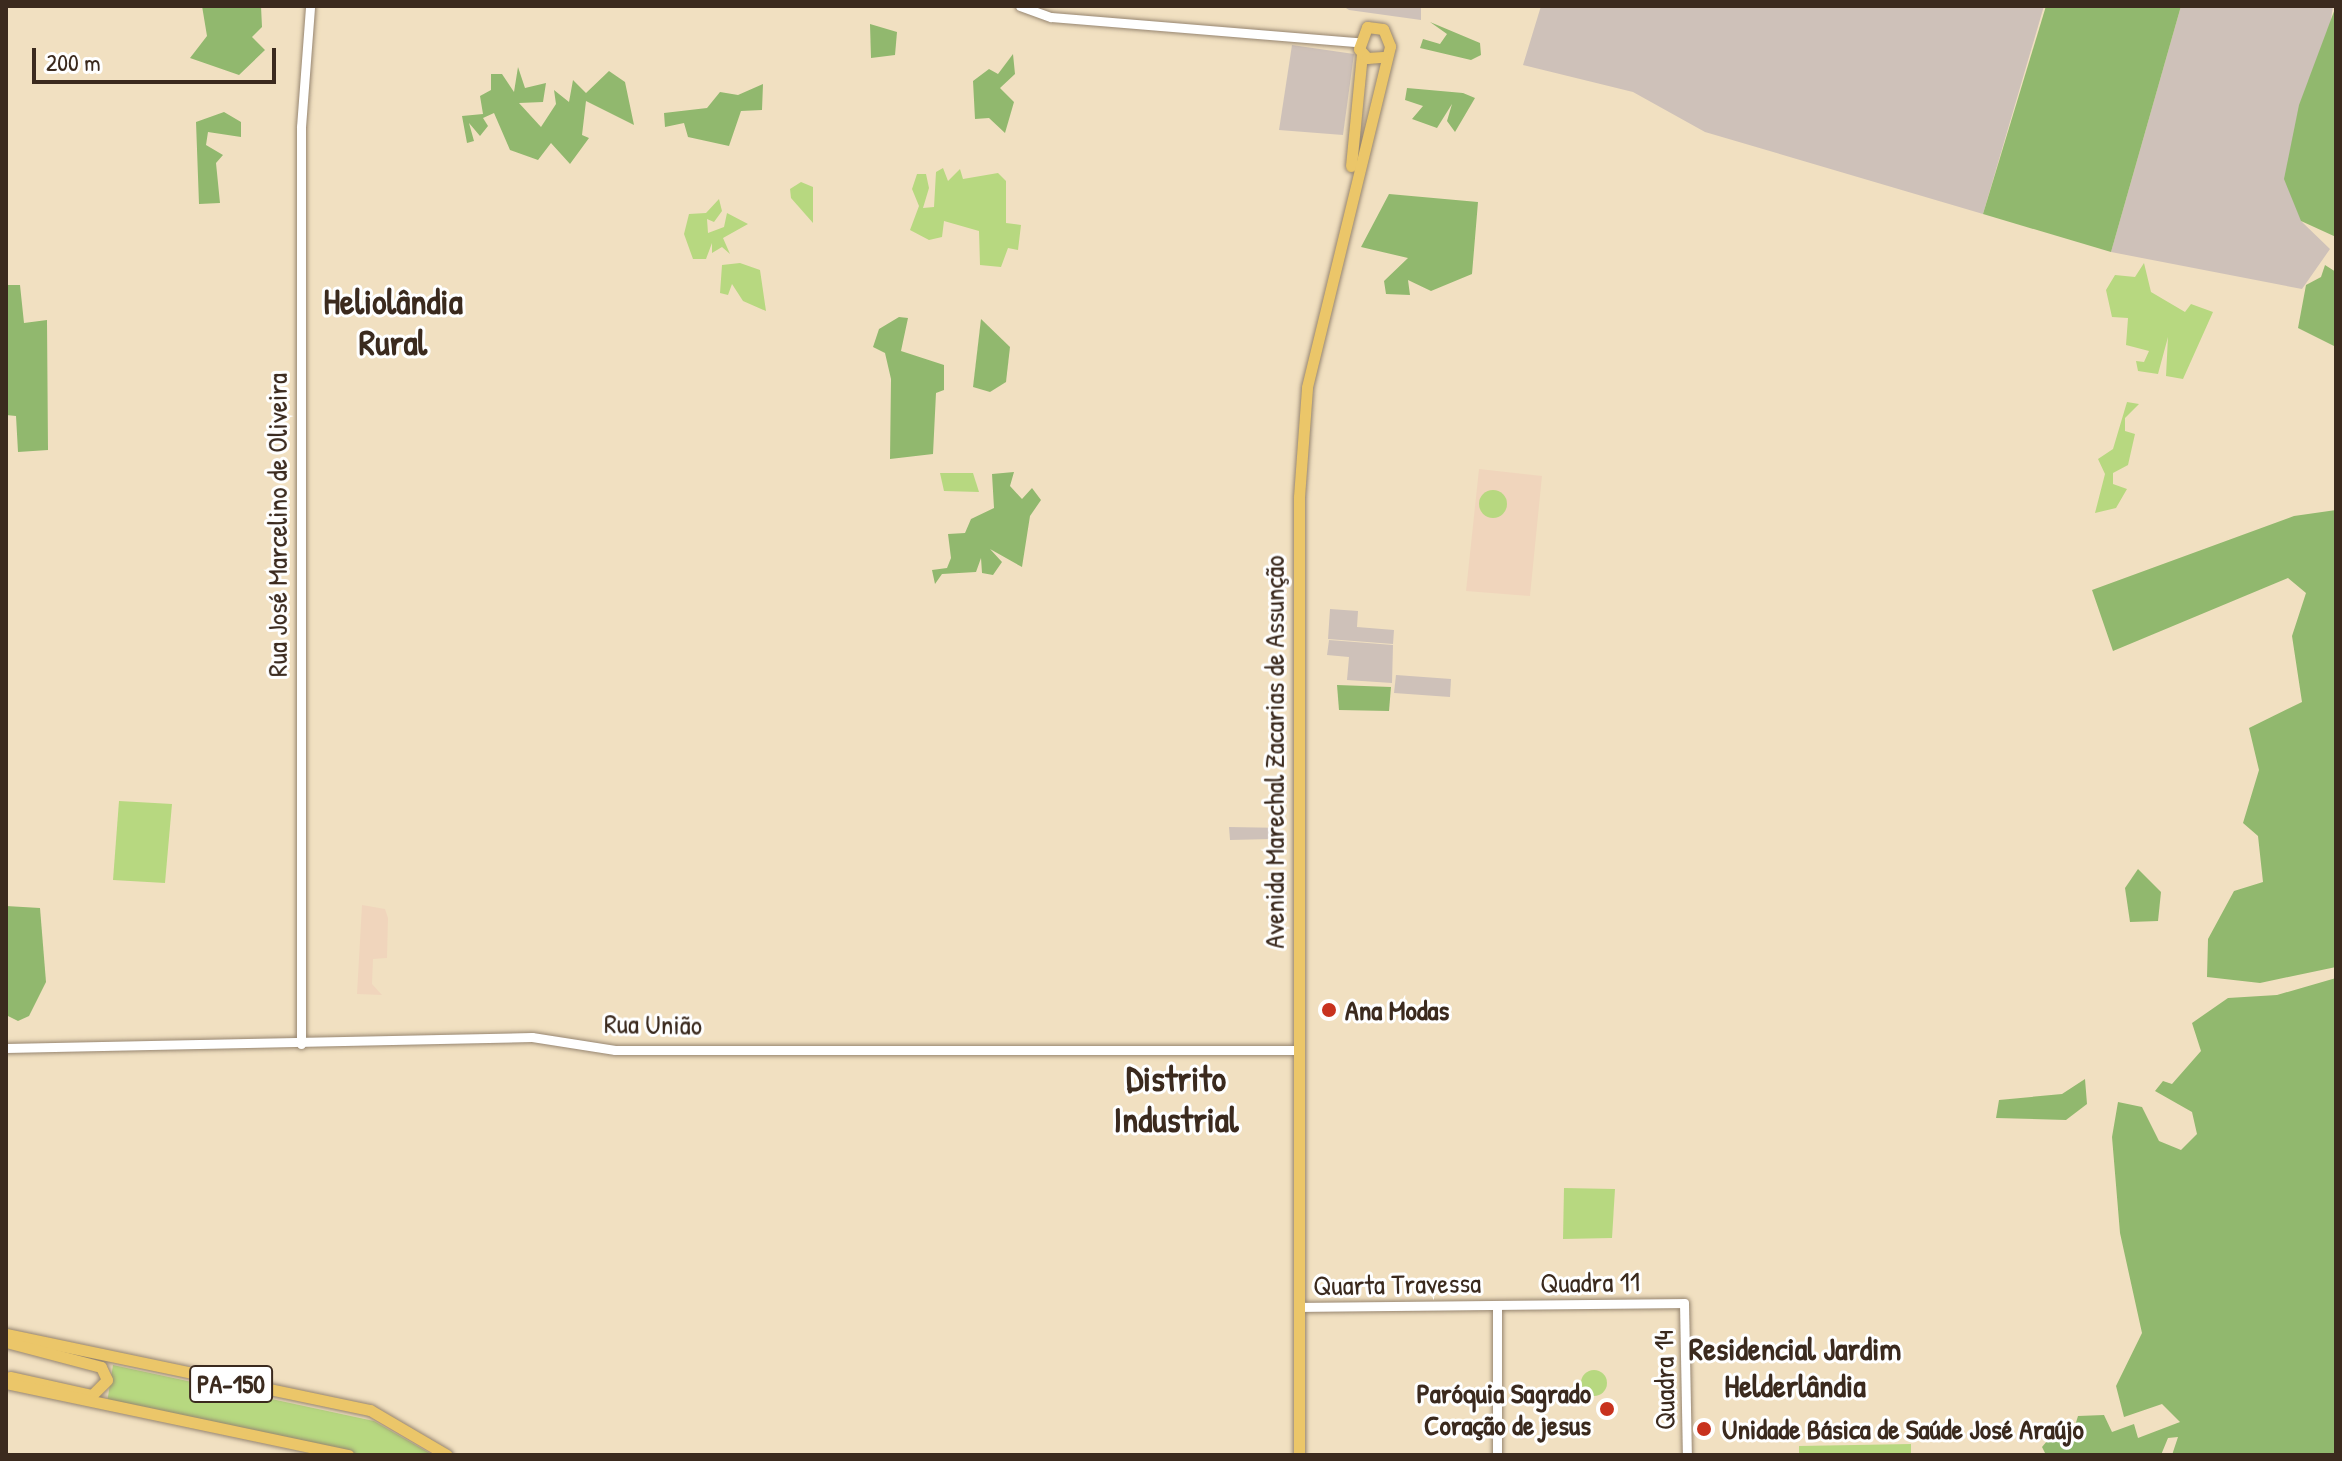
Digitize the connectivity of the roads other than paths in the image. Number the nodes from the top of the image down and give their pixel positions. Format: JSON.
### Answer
{"nodes":[{"id":1,"x":310,"y":6,"type":"edge"},
{"id":2,"x":1020,"y":6,"type":"edge"},
{"id":3,"x":1358,"y":42,"type":"junction"},
{"id":4,"x":1362,"y":54,"type":"junction"},
{"id":5,"x":1383,"y":57,"type":"junction"},
{"id":6,"x":1347,"y":202,"type":"junction"},
{"id":7,"x":301,"y":1044,"type":"junction"},
{"id":8,"x":6,"y":1048,"type":"edge"},
{"id":9,"x":1300,"y":1050,"type":"junction"},
{"id":10,"x":1684,"y":1303,"type":"joint"},
{"id":11,"x":1497,"y":1305,"type":"junction"},
{"id":12,"x":1299,"y":1307,"type":"junction"},
{"id":13,"x":6,"y":1334,"type":"edge"},
{"id":14,"x":6,"y":1342,"type":"edge"},
{"id":15,"x":6,"y":1376,"type":"edge"},
{"id":16,"x":6,"y":1383,"type":"edge"},
{"id":17,"x":291,"y":1443,"type":"junction"},
{"id":18,"x":296,"y":1455,"type":"edge"},
{"id":19,"x":349,"y":1455,"type":"edge"},
{"id":20,"x":447,"y":1455,"type":"edge"},
{"id":21,"x":1299,"y":1455,"type":"edge"},
{"id":22,"x":1497,"y":1455,"type":"edge"},
{"id":23,"x":1687,"y":1455,"type":"edge"}],
"edges":[{"from":1,"to":7,"type":"street","name":"Rua José Marcelino de Oliveira"},
{"from":2,"to":3,"type":"street"},
{"from":3,"to":4,"type":"main road"},
{"from":3,"to":5,"type":"main road"},
{"from":4,"to":5,"type":"main road"},
{"from":4,"to":6,"type":"main road","name":"Avenida Marechal Zacarias de Assunção"},
{"from":5,"to":6,"type":"main road","name":"Avenida Marechal Zacarias de Assunção"},
{"from":6,"to":9,"type":"main road","name":"Avenida Marechal Zacarias de Assunção"},
{"from":7,"to":8,"type":"street","name":"Rua União"},
{"from":7,"to":9,"type":"street","name":"Rua União"},
{"from":9,"to":12,"type":"main road","name":"Avenida Marechal Zacarias de Assunção"},
{"from":10,"to":11,"type":"street","name":"Quadra 11"},
{"from":10,"to":23,"type":"street","name":"Quadra 14"},
{"from":11,"to":12,"type":"street","name":"Quarta Travessa"},
{"from":11,"to":22,"type":"street"},
{"from":12,"to":21,"type":"main road","name":"Avenida Marechal Zacarias de Assunção"},
{"from":13,"to":20,"type":"main road","number":"PA-150"},
{"from":14,"to":15,"type":"main road"},
{"from":16,"to":17,"type":"main road","number":"PA-150"},
{"from":17,"to":18,"type":"street"},
{"from":17,"to":19,"type":"main road","number":"PA-150"}]}
